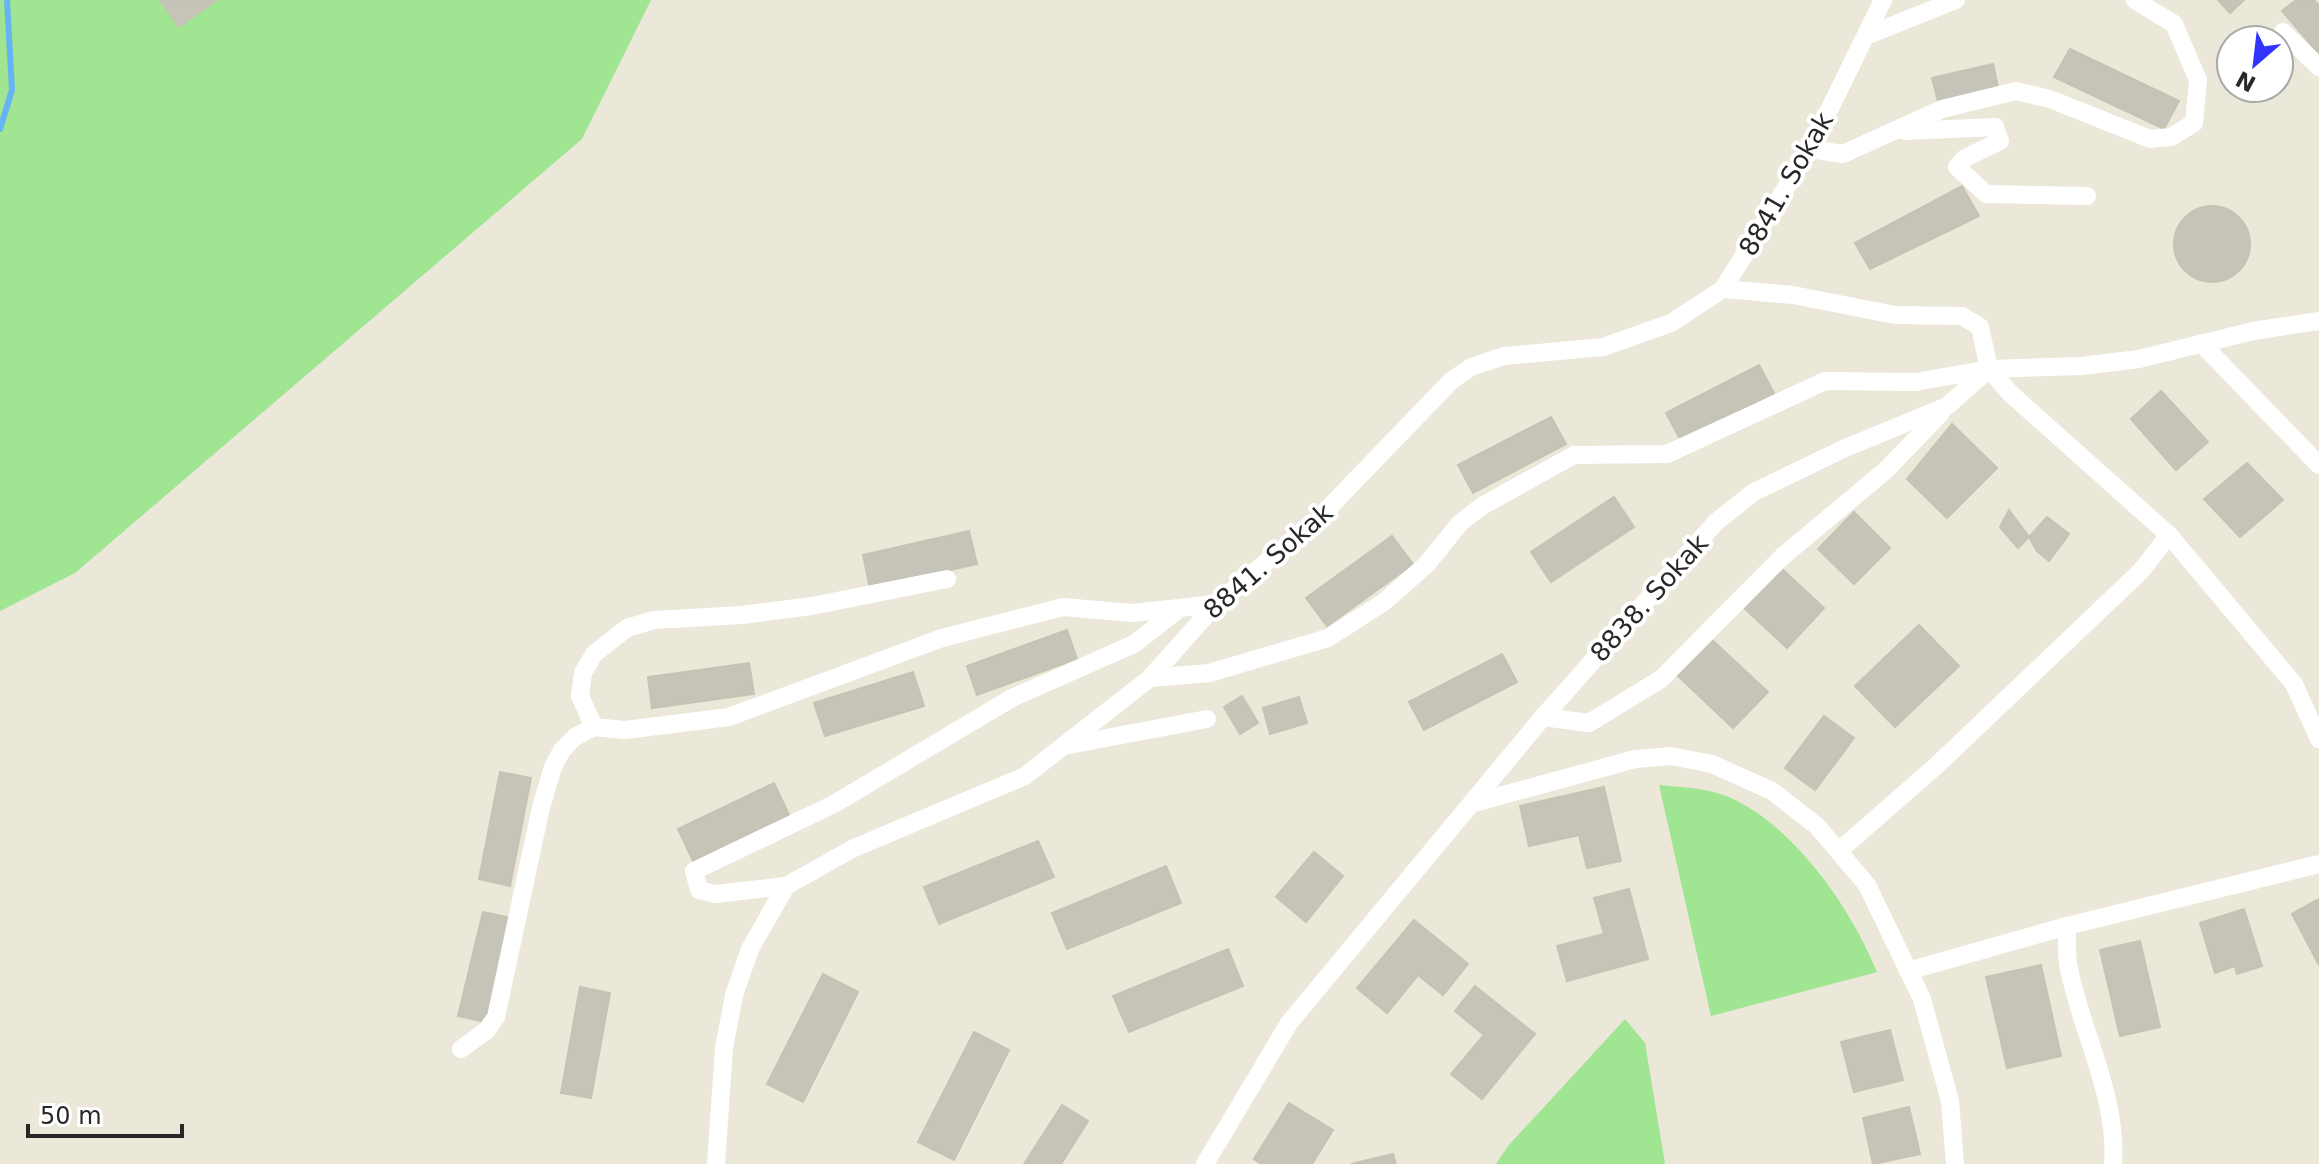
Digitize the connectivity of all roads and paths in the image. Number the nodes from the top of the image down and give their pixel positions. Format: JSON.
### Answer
{"nodes":[{"id":1,"x":1883,"y":0,"type":"edge"},
{"id":2,"x":1956,"y":0,"type":"edge"},
{"id":3,"x":2135,"y":0,"type":"edge"},
{"id":4,"x":1866,"y":36,"type":"junction"},
{"id":5,"x":2295,"y":44,"type":"edge"},
{"id":6,"x":2319,"y":67,"type":"edge"},
{"id":7,"x":1890,"y":133,"type":"junction"},
{"id":8,"x":1810,"y":149,"type":"junction"},
{"id":9,"x":2087,"y":196,"type":"dead end"},
{"id":10,"x":1723,"y":289,"type":"junction"},
{"id":11,"x":2319,"y":321,"type":"edge"},
{"id":12,"x":2201,"y":343,"type":"junction"},
{"id":13,"x":1989,"y":369,"type":"junction"},
{"id":14,"x":1947,"y":406,"type":"junction"},
{"id":15,"x":2319,"y":465,"type":"edge"},
{"id":16,"x":2169,"y":535,"type":"junction"},
{"id":17,"x":947,"y":579,"type":"dead end"},
{"id":18,"x":1216,"y":604,"type":"junction"},
{"id":19,"x":1179,"y":609,"type":"junction"},
{"id":20,"x":1150,"y":678,"type":"junction"},
{"id":21,"x":1543,"y":717,"type":"junction"},
{"id":22,"x":1207,"y":719,"type":"dead end"},
{"id":23,"x":594,"y":727,"type":"junction"},
{"id":24,"x":2319,"y":739,"type":"edge"},
{"id":25,"x":1064,"y":746,"type":"junction"},
{"id":26,"x":1474,"y":803,"type":"junction"},
{"id":27,"x":1841,"y":849,"type":"junction"},
{"id":28,"x":2319,"y":864,"type":"edge"},
{"id":29,"x":786,"y":886,"type":"junction"},
{"id":30,"x":2067,"y":926,"type":"junction"},
{"id":31,"x":1908,"y":971,"type":"junction"},
{"id":32,"x":461,"y":1049,"type":"dead end"},
{"id":33,"x":716,"y":1164,"type":"edge"},
{"id":34,"x":1205,"y":1164,"type":"edge"},
{"id":35,"x":1955,"y":1164,"type":"edge"},
{"id":36,"x":2113,"y":1164,"type":"edge"}],
"edges":[{"from":1,"to":4,"type":"street","name":"8841. Sokak"},
{"from":2,"to":4,"type":"street"},
{"from":3,"to":7,"type":"street"},
{"from":4,"to":8,"type":"street","name":"8841. Sokak"},
{"from":5,"to":6,"type":"street"},
{"from":7,"to":8,"type":"street"},
{"from":7,"to":9,"type":"street"},
{"from":8,"to":10,"type":"street","name":"8841. Sokak"},
{"from":10,"to":13,"type":"street"},
{"from":10,"to":18,"type":"street","name":"8841. Sokak"},
{"from":11,"to":12,"type":"street"},
{"from":12,"to":13,"type":"street"},
{"from":12,"to":15,"type":"street"},
{"from":13,"to":14,"type":"street","name":"8838. Sokak"},
{"from":13,"to":16,"type":"street"},
{"from":13,"to":20,"type":"street"},
{"from":14,"to":21,"type":"street","name":"8838. Sokak"},
{"from":14,"to":21,"type":"street"},
{"from":16,"to":24,"type":"street"},
{"from":16,"to":27,"type":"street"},
{"from":17,"to":23,"type":"street"},
{"from":18,"to":19,"type":"street"},
{"from":18,"to":20,"type":"street","name":"8841. Sokak"},
{"from":19,"to":23,"type":"street"},
{"from":19,"to":29,"type":"street"},
{"from":20,"to":25,"type":"street","name":"8841. Sokak"},
{"from":21,"to":26,"type":"street","name":"8838. Sokak"},
{"from":22,"to":25,"type":"street"},
{"from":23,"to":32,"type":"street"},
{"from":25,"to":29,"type":"street","name":"8841. Sokak"},
{"from":26,"to":27,"type":"street"},
{"from":26,"to":34,"type":"street","name":"8838. Sokak"},
{"from":27,"to":31,"type":"street"},
{"from":28,"to":30,"type":"street"},
{"from":29,"to":33,"type":"street"},
{"from":30,"to":31,"type":"street"},
{"from":30,"to":36,"type":"street"},
{"from":31,"to":35,"type":"street"}]}
